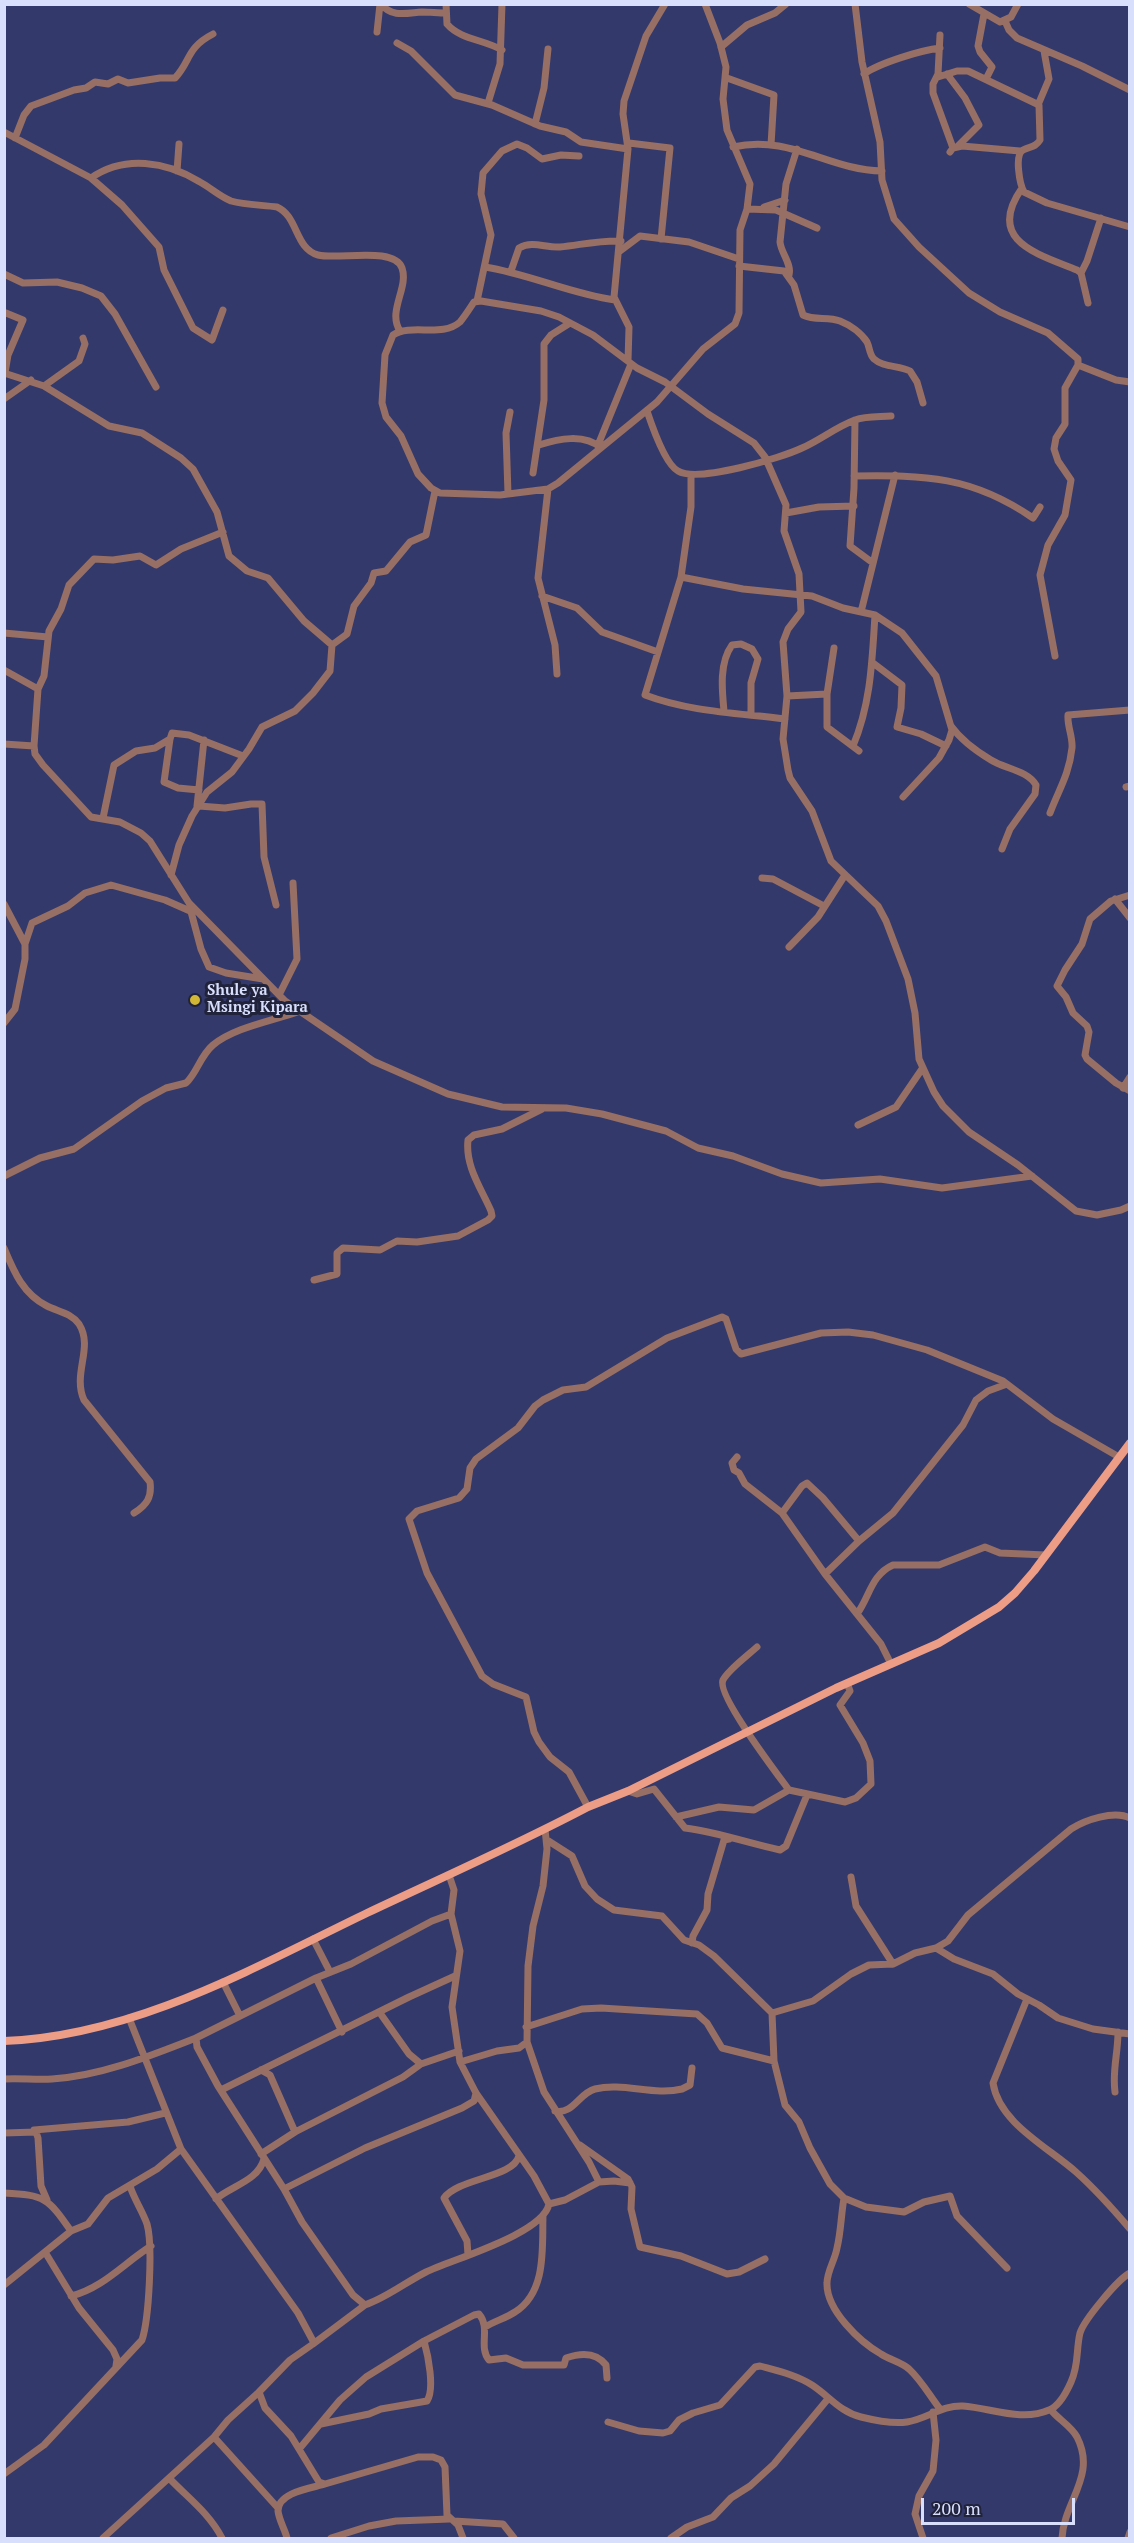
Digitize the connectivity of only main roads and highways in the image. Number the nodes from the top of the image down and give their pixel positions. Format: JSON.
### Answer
{"nodes":[{"id":1,"x":1130,"y":1443,"type":"edge"},
{"id":2,"x":4,"y":2041,"type":"edge"}],
"edges":[{"from":1,"to":2,"type":"main road"}]}
